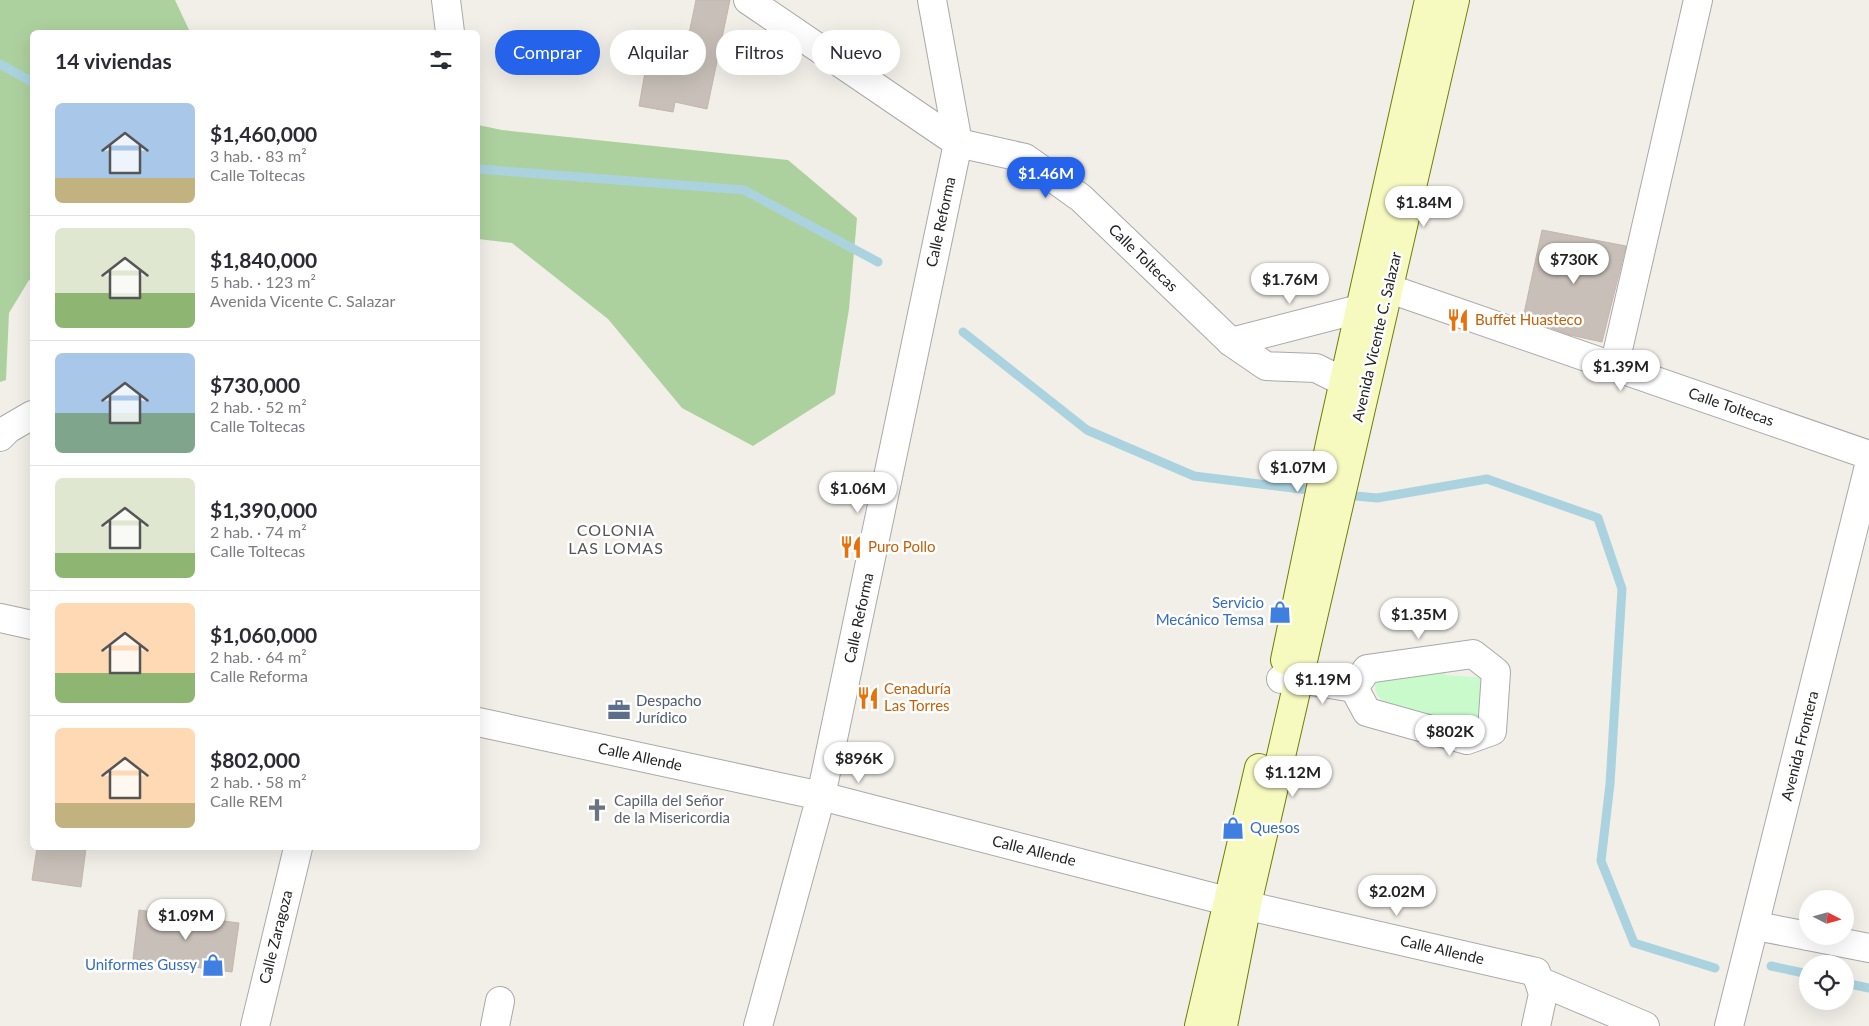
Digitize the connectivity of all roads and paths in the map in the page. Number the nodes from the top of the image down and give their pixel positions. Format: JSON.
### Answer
{"nodes":[{"id":1,"x":446,"y":0,"type":"edge"},
{"id":2,"x":748,"y":0,"type":"edge"},
{"id":3,"x":932,"y":0,"type":"edge"},
{"id":4,"x":1430,"y":0,"type":"edge"},
{"id":5,"x":1455,"y":0,"type":"edge"},
{"id":6,"x":1698,"y":0,"type":"edge"},
{"id":7,"x":450,"y":30,"type":"edge"},
{"id":8,"x":958,"y":144,"type":"junction"},
{"id":9,"x":1377,"y":285,"type":"junction"},
{"id":10,"x":1359,"y":308,"type":"junction"},
{"id":11,"x":1231,"y":342,"type":"junction"},
{"id":12,"x":1614,"y":367,"type":"junction"},
{"id":13,"x":1354,"y":386,"type":"junction"},
{"id":14,"x":30,"y":416,"type":"edge"},
{"id":15,"x":0,"y":437,"type":"edge"},
{"id":16,"x":1869,"y":455,"type":"edge"},
{"id":17,"x":1869,"y":466,"type":"edge"},
{"id":18,"x":0,"y":618,"type":"edge"},
{"id":19,"x":30,"y":625,"type":"edge"},
{"id":20,"x":1290,"y":679,"type":"junction"},
{"id":21,"x":1354,"y":688,"type":"junction"},
{"id":22,"x":480,"y":722,"type":"edge"},
{"id":23,"x":821,"y":796,"type":"junction"},
{"id":24,"x":298,"y":850,"type":"edge"},
{"id":25,"x":1237,"y":902,"type":"junction"},
{"id":26,"x":1756,"y":926,"type":"junction"},
{"id":27,"x":1799,"y":934,"type":"edge"},
{"id":28,"x":1854,"y":945,"type":"edge"},
{"id":29,"x":1869,"y":948,"type":"edge"},
{"id":30,"x":1539,"y":981,"type":"junction"},
{"id":31,"x":255,"y":1026,"type":"edge"},
{"id":32,"x":758,"y":1026,"type":"edge"},
{"id":33,"x":1199,"y":1026,"type":"edge"},
{"id":34,"x":1223,"y":1026,"type":"edge"},
{"id":35,"x":1536,"y":1026,"type":"edge"},
{"id":36,"x":1645,"y":1026,"type":"edge"},
{"id":37,"x":1729,"y":1026,"type":"edge"}],
"edges":[{"from":1,"to":7,"type":"street"},
{"from":2,"to":8,"type":"street","name":"Calle Toltecas"},
{"from":3,"to":8,"type":"street","name":"Calle Reforma"},
{"from":4,"to":9,"type":"main road","name":"Avenida Vicente C. Salazar"},
{"from":5,"to":9,"type":"main road","name":"Avenida Vicente C. Salazar"},
{"from":6,"to":12,"type":"street"},
{"from":8,"to":11,"type":"street","name":"Calle Toltecas"},
{"from":8,"to":23,"type":"street","name":"Calle Reforma"},
{"from":9,"to":10,"type":"main road","name":"Avenida Vicente C. Salazar"},
{"from":9,"to":12,"type":"street","name":"Calle Toltecas"},
{"from":9,"to":13,"type":"main road","name":"Avenida Vicente C. Salazar"},
{"from":10,"to":11,"type":"street"},
{"from":10,"to":13,"type":"main road","name":"Avenida Vicente C. Salazar"},
{"from":11,"to":13,"type":"street","name":"Calle Toltecas"},
{"from":12,"to":16,"type":"street","name":"Calle Toltecas"},
{"from":13,"to":20,"type":"main road","name":"Avenida Vicente C. Salazar"},
{"from":14,"to":15,"type":"street"},
{"from":17,"to":26,"type":"street","name":"Avenida Frontera"},
{"from":18,"to":19,"type":"street"},
{"from":20,"to":21,"type":"street"},
{"from":20,"to":25,"type":"main road","name":"Avenida Vicente C. Salazar"},
{"from":21,"to":21,"type":"street"},
{"from":22,"to":23,"type":"street","name":"Calle Allende"},
{"from":23,"to":25,"type":"street","name":"Calle Allende"},
{"from":23,"to":32,"type":"street","name":"Calle Reforma"},
{"from":24,"to":31,"type":"street","name":"Calle Zaragoza"},
{"from":25,"to":30,"type":"street","name":"Calle Allende"},
{"from":25,"to":33,"type":"main road","name":"Avenida Vicente C. Salazar"},
{"from":25,"to":34,"type":"main road","name":"Avenida Vicente C. Salazar"},
{"from":26,"to":27,"type":"street"},
{"from":26,"to":37,"type":"street","name":"Avenida Frontera"},
{"from":28,"to":29,"type":"street"},
{"from":30,"to":35,"type":"street"},
{"from":30,"to":36,"type":"street"}]}
